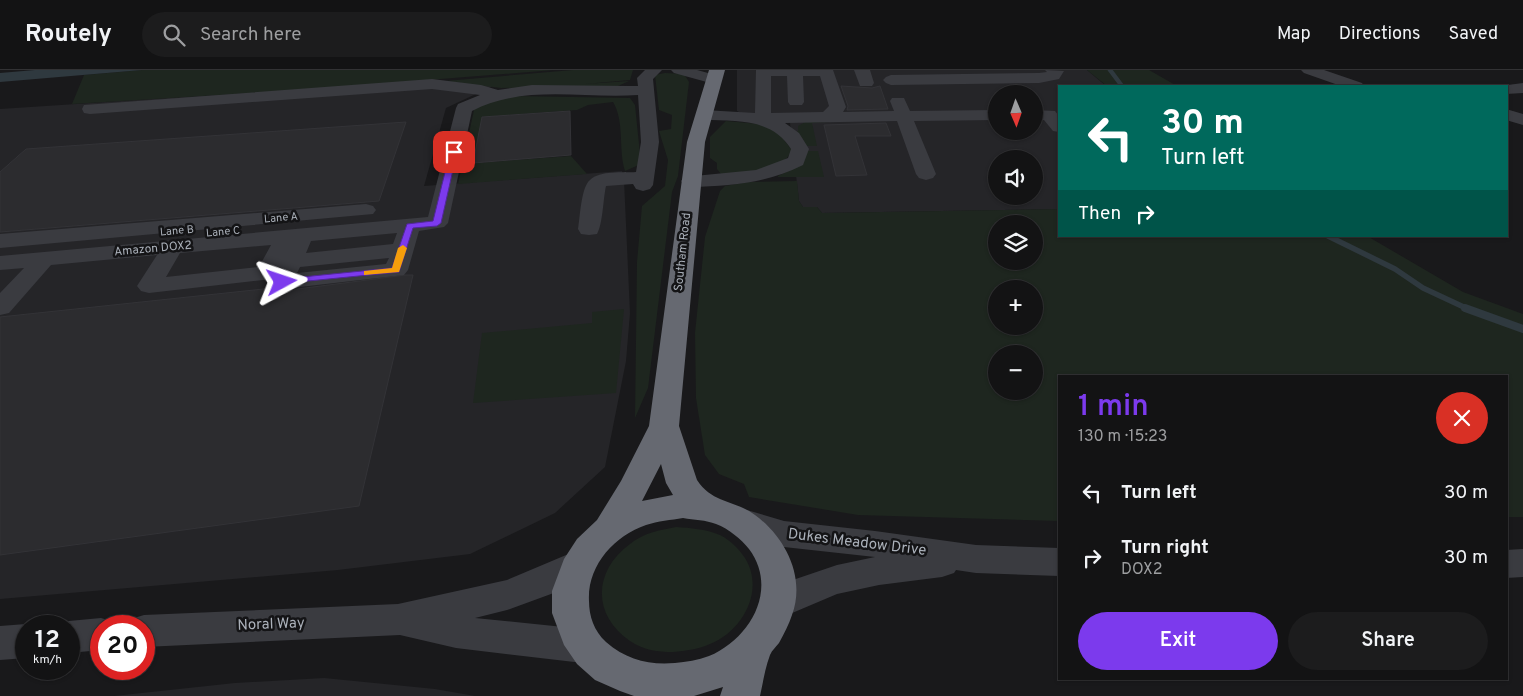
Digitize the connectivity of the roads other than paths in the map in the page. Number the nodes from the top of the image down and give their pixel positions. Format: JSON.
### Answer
{"nodes":[{"id":1,"x":654,"y":70,"type":"edge"},
{"id":2,"x":678,"y":70,"type":"edge"},
{"id":3,"x":826,"y":70,"type":"edge"},
{"id":4,"x":1053,"y":70,"type":"edge"},
{"id":5,"x":1309,"y":70,"type":"edge"},
{"id":6,"x":795,"y":71,"type":"edge"},
{"id":7,"x":716,"y":75,"type":"edge"},
{"id":8,"x":893,"y":75,"type":"edge"},
{"id":9,"x":1353,"y":85,"type":"edge"},
{"id":10,"x":1523,"y":88,"type":"edge"},
{"id":11,"x":1508,"y":89,"type":"edge"},
{"id":12,"x":646,"y":90,"type":"junction"},
{"id":13,"x":496,"y":94,"type":"junction"},
{"id":14,"x":796,"y":102,"type":"dead end"},
{"id":15,"x":90,"y":109,"type":"dead end"},
{"id":16,"x":704,"y":115,"type":"junction"},
{"id":17,"x":903,"y":115,"type":"junction"},
{"id":18,"x":988,"y":115,"type":"edge"},
{"id":19,"x":1043,"y":115,"type":"edge"},
{"id":20,"x":1508,"y":115,"type":"edge"},
{"id":21,"x":821,"y":116,"type":"junction"},
{"id":22,"x":763,"y":118,"type":"junction"},
{"id":23,"x":1523,"y":120,"type":"edge"},
{"id":24,"x":1058,"y":126,"type":"edge"},
{"id":25,"x":787,"y":131,"type":"junction"},
{"id":26,"x":926,"y":174,"type":"dead end"},
{"id":27,"x":691,"y":181,"type":"junction"},
{"id":28,"x":442,"y":204,"type":"junction"},
{"id":29,"x":589,"y":229,"type":"dead end"},
{"id":30,"x":0,"y":241,"type":"edge"},
{"id":31,"x":403,"y":242,"type":"junction"},
{"id":32,"x":0,"y":246,"type":"edge"},
{"id":33,"x":0,"y":251,"type":"edge"},
{"id":34,"x":287,"y":253,"type":"junction"},
{"id":35,"x":0,"y":263,"type":"edge"},
{"id":36,"x":163,"y":263,"type":"junction"},
{"id":37,"x":0,"y":268,"type":"edge"},
{"id":38,"x":0,"y":274,"type":"edge"},
{"id":39,"x":16,"y":285,"type":"edge"},
{"id":40,"x":664,"y":426,"type":"junction"},
{"id":41,"x":708,"y":509,"type":"junction"},
{"id":42,"x":740,"y":521,"type":"junction"},
{"id":43,"x":609,"y":529,"type":"junction"},
{"id":44,"x":976,"y":559,"type":"junction"},
{"id":45,"x":1058,"y":562,"type":"edge"},
{"id":46,"x":1523,"y":563,"type":"edge"},
{"id":47,"x":578,"y":564,"type":"junction"},
{"id":48,"x":1508,"y":564,"type":"edge"},
{"id":49,"x":778,"y":604,"type":"junction"},
{"id":50,"x":398,"y":620,"type":"junction"},
{"id":51,"x":155,"y":631,"type":"edge"},
{"id":52,"x":15,"y":641,"type":"edge"},
{"id":53,"x":0,"y":643,"type":"edge"},
{"id":54,"x":583,"y":646,"type":"junction"},
{"id":55,"x":753,"y":648,"type":"junction"},
{"id":56,"x":643,"y":687,"type":"edge"},
{"id":57,"x":740,"y":696,"type":"edge"}],
"edges":[{"from":1,"to":12,"type":"street"},
{"from":2,"to":7,"type":"street","name":"Southam Road"},
{"from":3,"to":6,"type":"street"},
{"from":3,"to":21,"type":"street"},
{"from":4,"to":8,"type":"street"},
{"from":5,"to":9,"type":"street"},
{"from":6,"to":14,"type":"street"},
{"from":6,"to":22,"type":"street"},
{"from":7,"to":16,"type":"highway","name":"Southam Road"},
{"from":8,"to":17,"type":"street"},
{"from":10,"to":11,"type":"street"},
{"from":12,"to":13,"type":"street"},
{"from":12,"to":29,"type":"street"},
{"from":13,"to":15,"type":"street"},
{"from":13,"to":28,"type":"street"},
{"from":16,"to":22,"type":"street"},
{"from":16,"to":27,"type":"highway","name":"Southam Road"},
{"from":17,"to":18,"type":"street"},
{"from":17,"to":21,"type":"street"},
{"from":17,"to":26,"type":"street"},
{"from":19,"to":24,"type":"street"},
{"from":20,"to":23,"type":"street"},
{"from":21,"to":22,"type":"street"},
{"from":21,"to":25,"type":"street"},
{"from":22,"to":25,"type":"street"},
{"from":25,"to":27,"type":"street"},
{"from":27,"to":40,"type":"highway","name":"Southam Road"},
{"from":28,"to":30,"type":"street","name":"Lane A"},
{"from":28,"to":31,"type":"street"},
{"from":28,"to":32,"type":"street","name":"Lane B"},
{"from":28,"to":33,"type":"street","name":"Lane C"},
{"from":31,"to":34,"type":"street"},
{"from":31,"to":34,"type":"street","name":"Amazon DOX2"},
{"from":34,"to":36,"type":"street"},
{"from":34,"to":36,"type":"street","name":"Amazon DOX2"},
{"from":35,"to":39,"type":"street","name":"Amazon DOX2"},
{"from":36,"to":39,"type":"street","name":"Amazon DOX2"},
{"from":37,"to":39,"type":"street"},
{"from":38,"to":39,"type":"street"},
{"from":40,"to":41,"type":"highway","name":"Southam Road"},
{"from":40,"to":43,"type":"highway","name":"Southam Road"},
{"from":41,"to":42,"type":"highway"},
{"from":41,"to":43,"type":"highway"},
{"from":42,"to":44,"type":"street","name":"Dukes Meadow Drive"},
{"from":42,"to":49,"type":"highway"},
{"from":43,"to":47,"type":"highway"},
{"from":44,"to":45,"type":"street","name":"Dukes Meadow Drive"},
{"from":44,"to":49,"type":"street","name":"Dukes Meadow Drive"},
{"from":46,"to":48,"type":"street"},
{"from":47,"to":50,"type":"street","name":"Noral Way"},
{"from":47,"to":54,"type":"highway"},
{"from":49,"to":55,"type":"highway"},
{"from":50,"to":51,"type":"street","name":"Noral Way"},
{"from":50,"to":54,"type":"street","name":"Noral Way"},
{"from":52,"to":53,"type":"street"},
{"from":54,"to":56,"type":"highway"},
{"from":55,"to":56,"type":"highway"},
{"from":55,"to":57,"type":"highway"}]}
